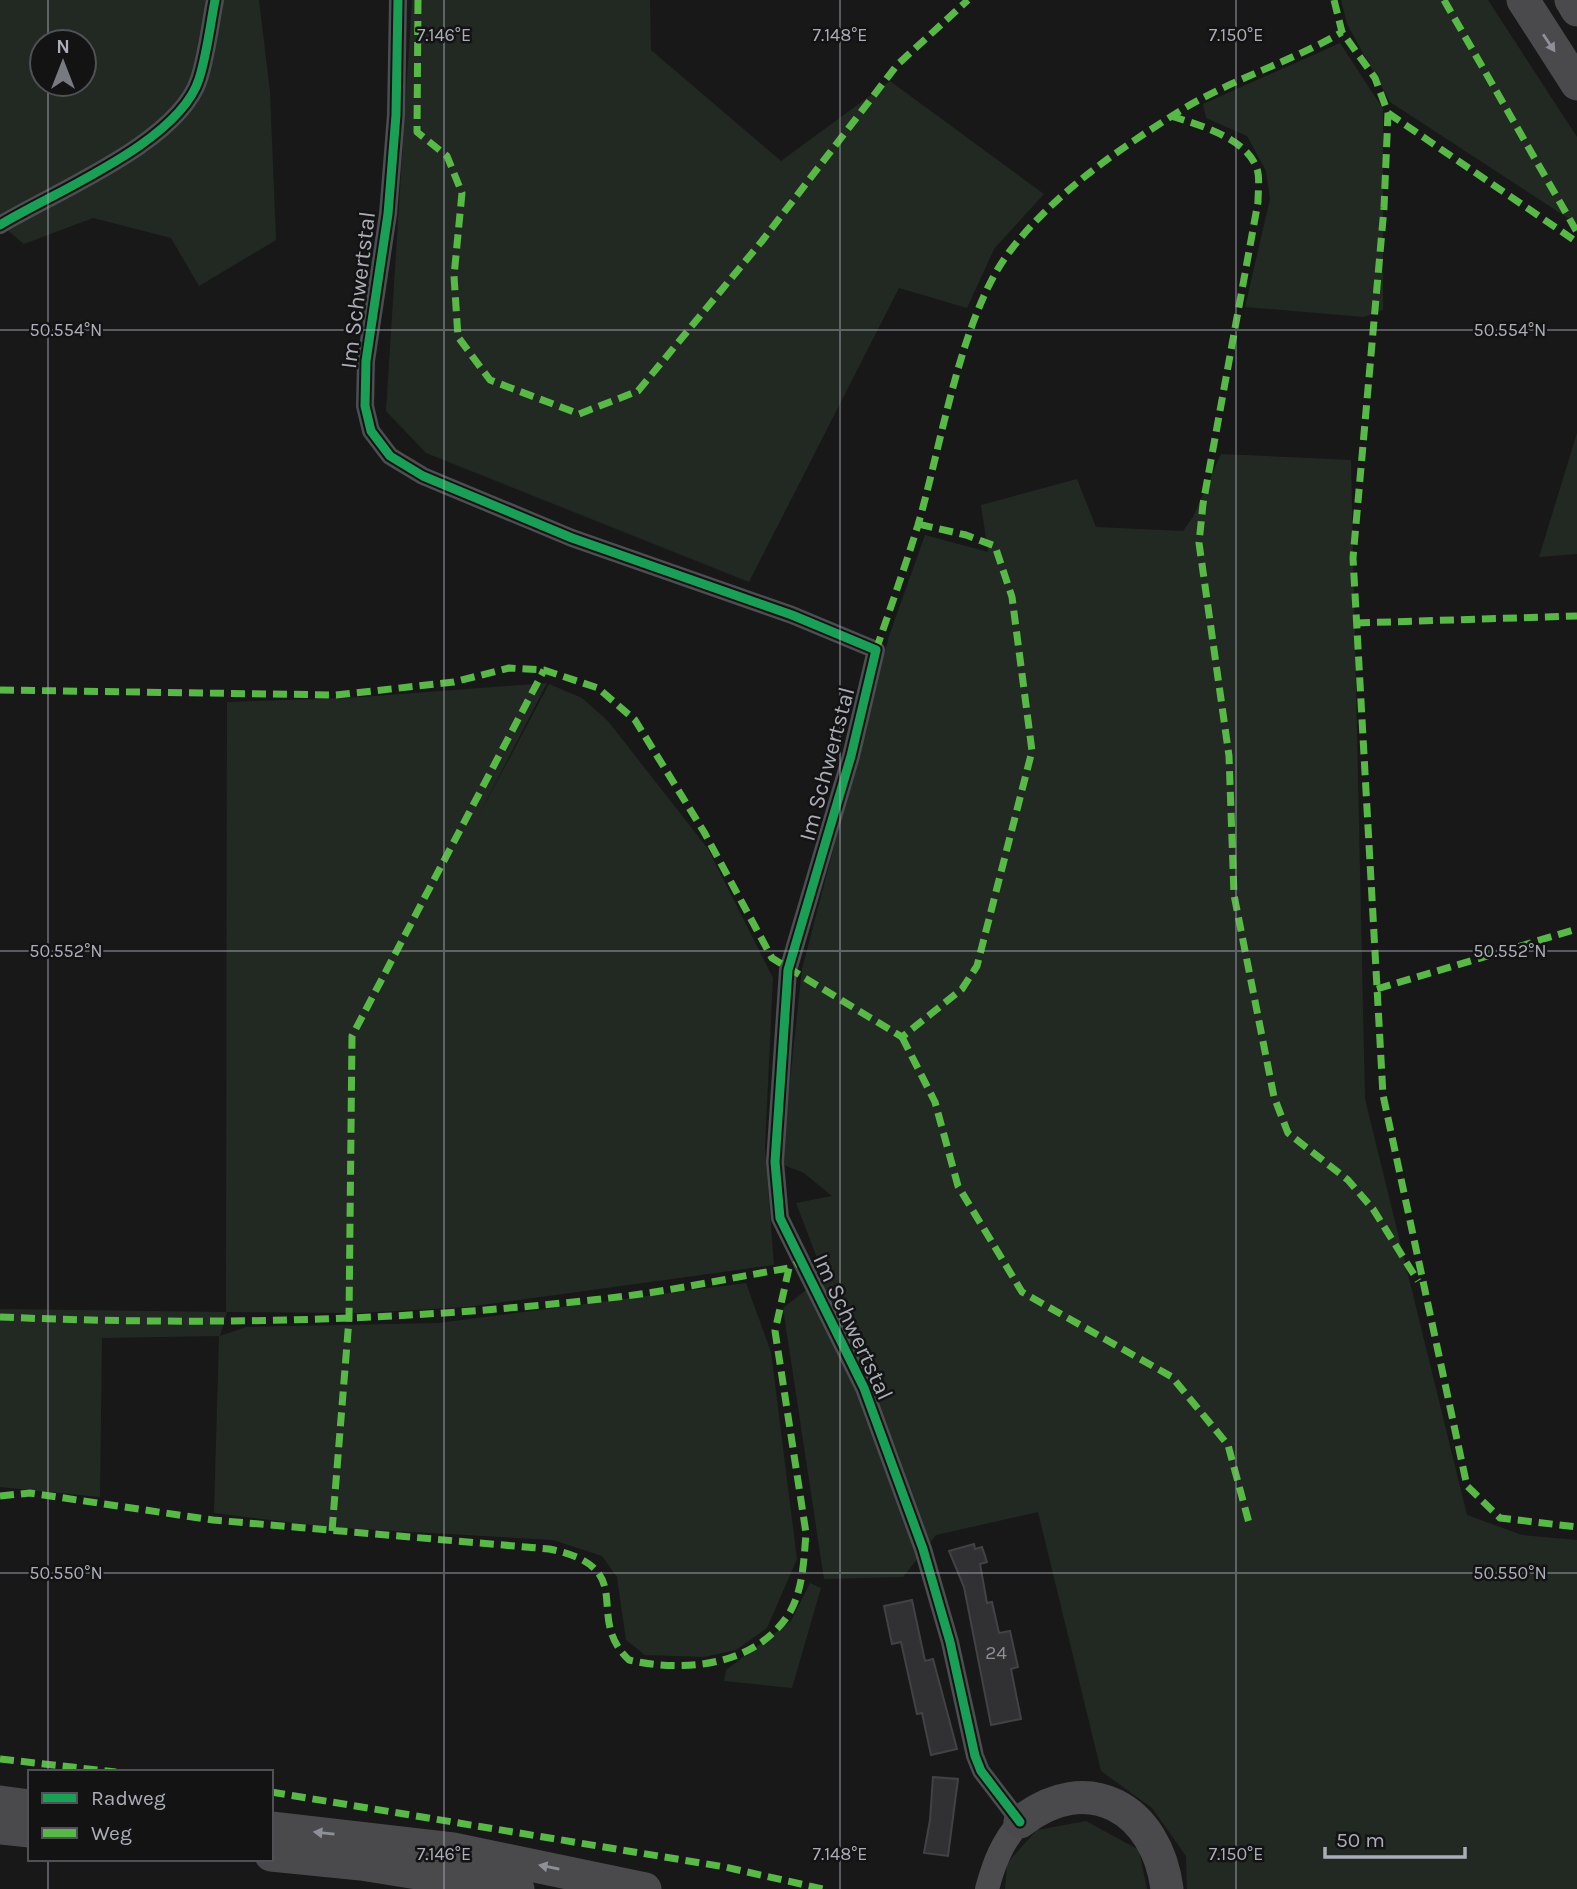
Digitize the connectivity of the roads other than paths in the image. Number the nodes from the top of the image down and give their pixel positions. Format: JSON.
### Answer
{"nodes":[{"id":1,"x":215,"y":0,"type":"edge"},
{"id":2,"x":398,"y":0,"type":"edge"},
{"id":3,"x":1522,"y":0,"type":"edge"},
{"id":4,"x":1571,"y":0,"type":"edge"},
{"id":5,"x":1577,"y":10,"type":"edge"},
{"id":6,"x":1577,"y":85,"type":"edge"},
{"id":7,"x":0,"y":225,"type":"edge"},
{"id":8,"x":0,"y":1802,"type":"edge"},
{"id":9,"x":28,"y":1805,"type":"edge"},
{"id":10,"x":1020,"y":1822,"type":"junction"},
{"id":11,"x":0,"y":1828,"type":"edge"},
{"id":12,"x":273,"y":1828,"type":"edge"},
{"id":13,"x":28,"y":1831,"type":"edge"},
{"id":14,"x":273,"y":1855,"type":"edge"},
{"id":15,"x":361,"y":1864,"type":"junction"},
{"id":16,"x":424,"y":1889,"type":"edge"},
{"id":17,"x":518,"y":1889,"type":"edge"},
{"id":18,"x":645,"y":1889,"type":"edge"},
{"id":19,"x":987,"y":1889,"type":"edge"},
{"id":20,"x":1167,"y":1889,"type":"edge"}],
"edges":[{"from":1,"to":7,"type":"street"},
{"from":2,"to":10,"type":"street","name":"Im Schwertstal"},
{"from":3,"to":6,"type":"highway","one_way":true},
{"from":4,"to":5,"type":"highway"},
{"from":8,"to":9,"type":"highway"},
{"from":10,"to":19,"type":"main road"},
{"from":10,"to":20,"type":"highway"},
{"from":11,"to":13,"type":"highway"},
{"from":18,"to":12,"type":"highway","one_way":true},
{"from":14,"to":15,"type":"highway"},
{"from":15,"to":16,"type":"highway"},
{"from":15,"to":17,"type":"highway"}]}
